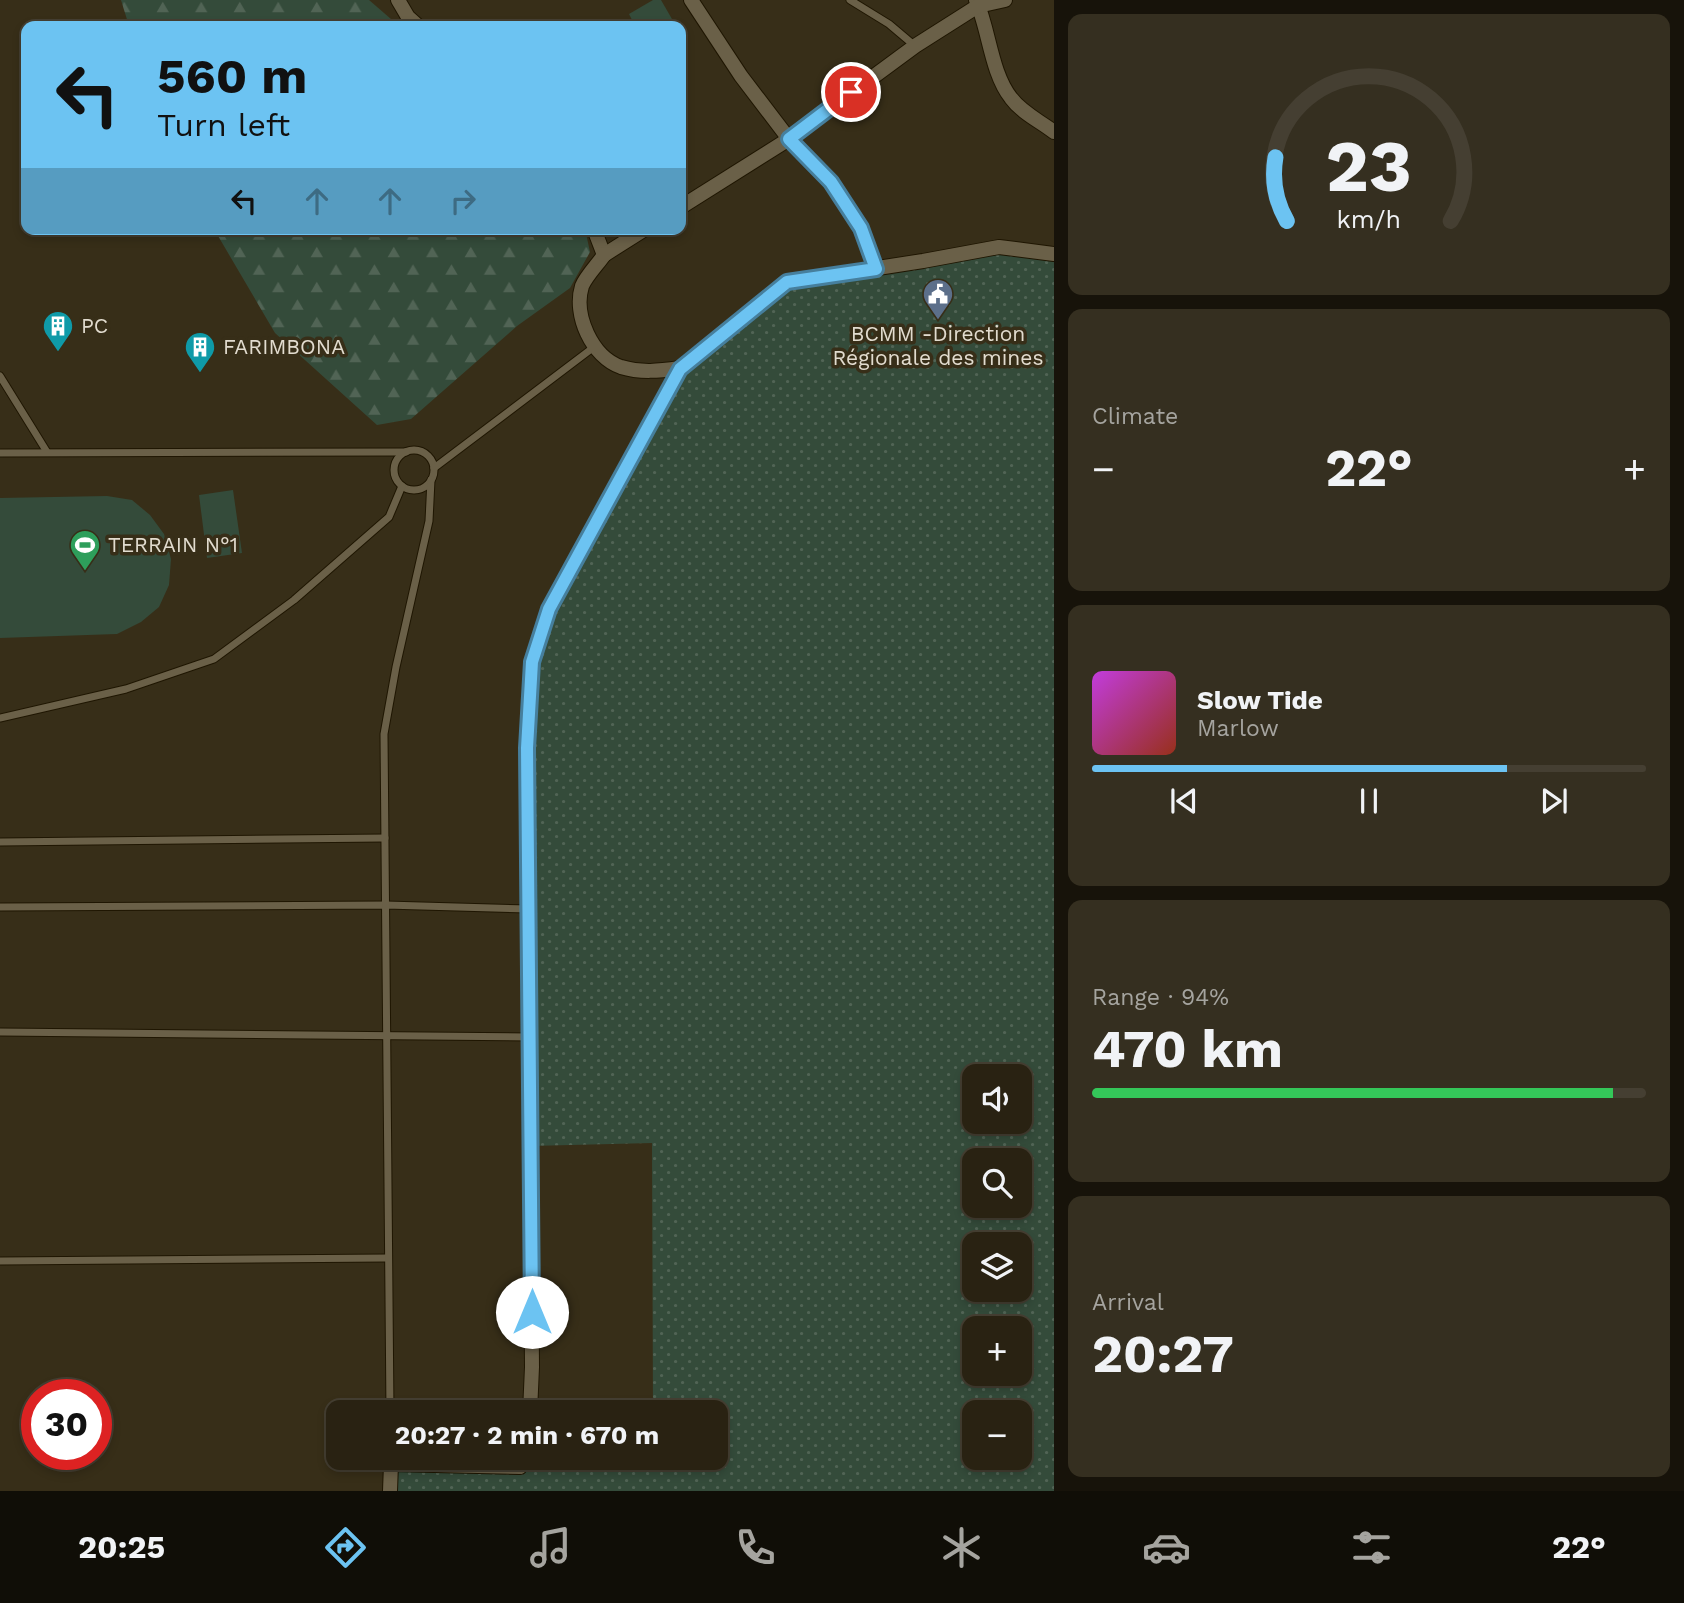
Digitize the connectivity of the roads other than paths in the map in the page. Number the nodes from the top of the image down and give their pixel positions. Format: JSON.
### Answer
{"nodes":[{"id":1,"x":398,"y":0,"type":"edge"},
{"id":2,"x":691,"y":0,"type":"edge"},
{"id":3,"x":850,"y":0,"type":"edge"},
{"id":4,"x":1005,"y":0,"type":"edge"},
{"id":5,"x":977,"y":3,"type":"edge"},
{"id":6,"x":412,"y":21,"type":"edge"},
{"id":7,"x":915,"y":46,"type":"junction"},
{"id":8,"x":1054,"y":132,"type":"edge"},
{"id":9,"x":789,"y":139,"type":"junction"},
{"id":10,"x":686,"y":204,"type":"edge"},
{"id":11,"x":596,"y":235,"type":"edge"},
{"id":12,"x":636,"y":235,"type":"edge"},
{"id":13,"x":1054,"y":254,"type":"edge"},
{"id":14,"x":604,"y":255,"type":"junction"},
{"id":15,"x":876,"y":269,"type":"junction"},
{"id":16,"x":594,"y":347,"type":"junction"},
{"id":17,"x":680,"y":369,"type":"junction"},
{"id":18,"x":0,"y":376,"type":"edge"},
{"id":19,"x":47,"y":452,"type":"junction"},
{"id":20,"x":406,"y":452,"type":"junction"},
{"id":21,"x":0,"y":453,"type":"edge"},
{"id":22,"x":434,"y":468,"type":"junction"},
{"id":23,"x":431,"y":480,"type":"junction"},
{"id":24,"x":402,"y":486,"type":"junction"},
{"id":25,"x":0,"y":718,"type":"edge"},
{"id":26,"x":385,"y":838,"type":"junction"},
{"id":27,"x":0,"y":842,"type":"edge"},
{"id":28,"x":386,"y":905,"type":"junction"},
{"id":29,"x":0,"y":907,"type":"edge"},
{"id":30,"x":528,"y":909,"type":"junction"},
{"id":31,"x":0,"y":1032,"type":"edge"},
{"id":32,"x":387,"y":1036,"type":"junction"},
{"id":33,"x":529,"y":1037,"type":"junction"},
{"id":34,"x":387,"y":1258,"type":"junction"},
{"id":35,"x":0,"y":1261,"type":"edge"},
{"id":36,"x":390,"y":1400,"type":"edge"},
{"id":37,"x":531,"y":1400,"type":"edge"},
{"id":38,"x":391,"y":1470,"type":"edge"},
{"id":39,"x":390,"y":1491,"type":"edge"}],
"edges":[{"from":1,"to":6,"type":"street"},
{"from":2,"to":9,"type":"street"},
{"from":3,"to":7,"type":"lane"},
{"from":4,"to":5,"type":"street"},
{"from":5,"to":7,"type":"street"},
{"from":5,"to":8,"type":"street"},
{"from":7,"to":9,"type":"street"},
{"from":9,"to":10,"type":"street"},
{"from":9,"to":15,"type":"street"},
{"from":11,"to":14,"type":"street"},
{"from":12,"to":14,"type":"street"},
{"from":13,"to":15,"type":"street"},
{"from":14,"to":16,"type":"street"},
{"from":15,"to":17,"type":"street"},
{"from":16,"to":17,"type":"street"},
{"from":16,"to":22,"type":"lane"},
{"from":17,"to":30,"type":"street"},
{"from":18,"to":19,"type":"lane"},
{"from":19,"to":20,"type":"lane"},
{"from":19,"to":21,"type":"lane"},
{"from":20,"to":22,"type":"lane"},
{"from":20,"to":24,"type":"lane"},
{"from":22,"to":23,"type":"lane"},
{"from":23,"to":24,"type":"lane"},
{"from":23,"to":26,"type":"lane"},
{"from":24,"to":25,"type":"lane"},
{"from":26,"to":27,"type":"lane"},
{"from":26,"to":28,"type":"lane"},
{"from":28,"to":29,"type":"lane"},
{"from":28,"to":30,"type":"lane"},
{"from":28,"to":32,"type":"lane"},
{"from":30,"to":33,"type":"street"},
{"from":31,"to":32,"type":"lane"},
{"from":32,"to":33,"type":"lane"},
{"from":32,"to":34,"type":"lane"},
{"from":33,"to":37,"type":"street"},
{"from":34,"to":35,"type":"lane"},
{"from":34,"to":36,"type":"lane"},
{"from":38,"to":39,"type":"street"}]}
